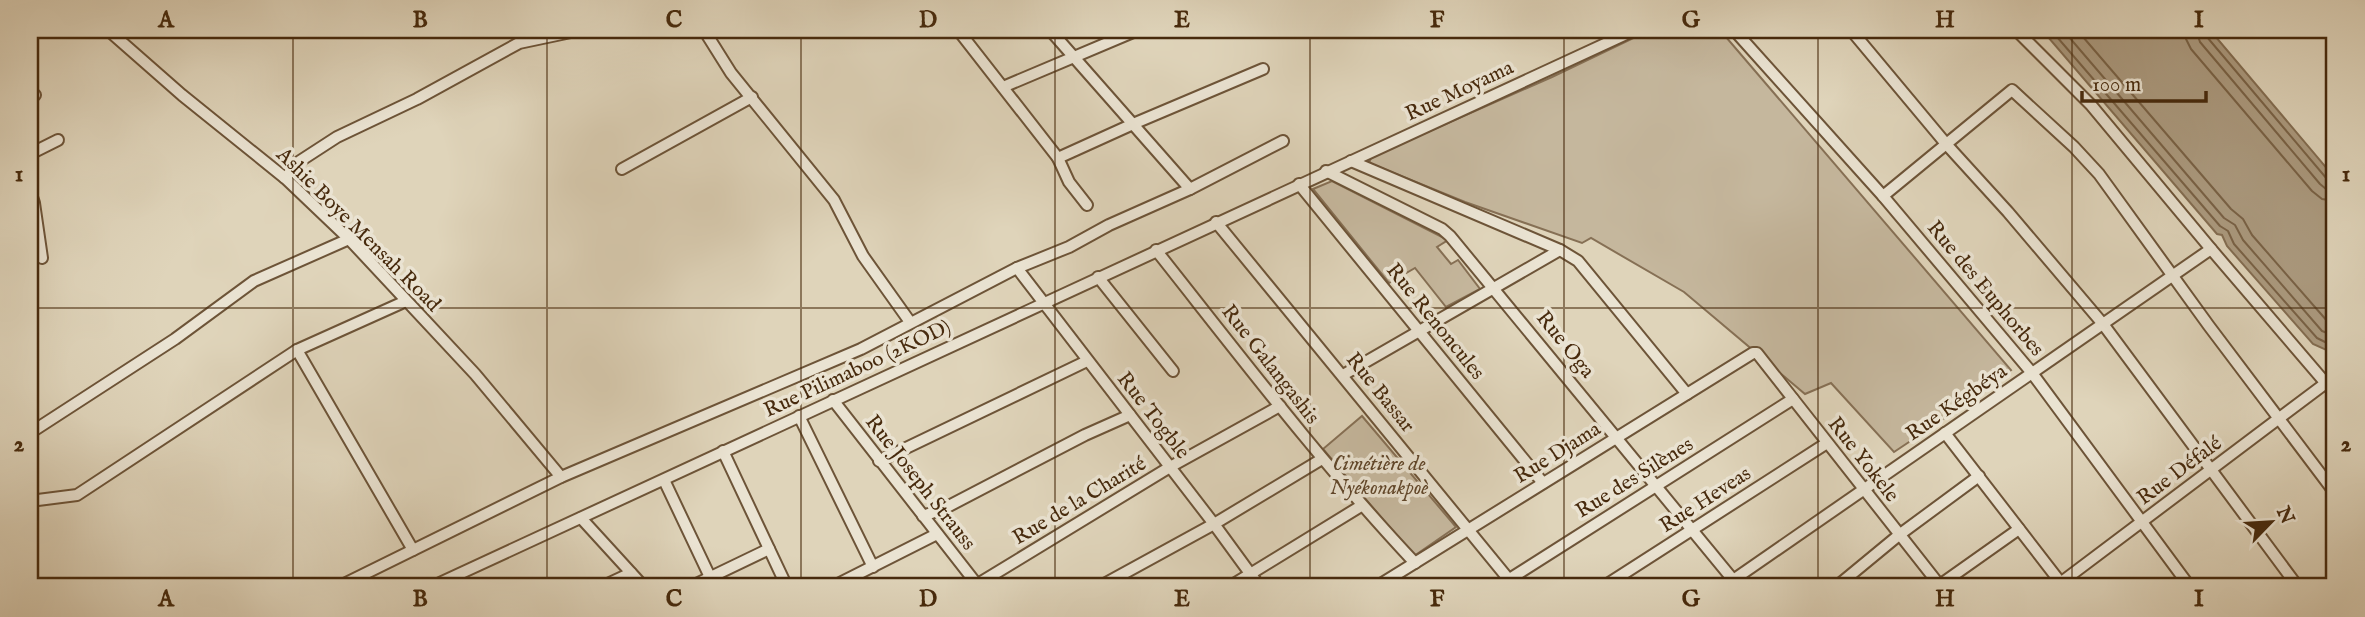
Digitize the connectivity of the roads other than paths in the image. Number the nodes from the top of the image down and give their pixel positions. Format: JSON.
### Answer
{"nodes":[{"id":1,"x":108,"y":30,"type":"edge"},
{"id":2,"x":516,"y":30,"type":"edge"},
{"id":3,"x":574,"y":30,"type":"edge"},
{"id":4,"x":704,"y":30,"type":"edge"},
{"id":5,"x":958,"y":30,"type":"edge"},
{"id":6,"x":1050,"y":30,"type":"edge"},
{"id":7,"x":1138,"y":30,"type":"edge"},
{"id":8,"x":1635,"y":30,"type":"edge"},
{"id":9,"x":1734,"y":30,"type":"edge"},
{"id":10,"x":1851,"y":30,"type":"edge"},
{"id":11,"x":2016,"y":30,"type":"edge"},
{"id":12,"x":519,"y":43,"type":"junction"},
{"id":13,"x":1074,"y":56,"type":"junction"},
{"id":14,"x":1263,"y":69,"type":"dead end"},
{"id":15,"x":1003,"y":87,"type":"junction"},
{"id":16,"x":752,"y":97,"type":"junction"},
{"id":17,"x":1133,"y":124,"type":"junction"},
{"id":18,"x":58,"y":140,"type":"dead end"},
{"id":19,"x":1283,"y":141,"type":"dead end"},
{"id":20,"x":1947,"y":145,"type":"junction"},
{"id":21,"x":30,"y":154,"type":"edge"},
{"id":22,"x":1058,"y":158,"type":"junction"},
{"id":23,"x":1351,"y":161,"type":"junction"},
{"id":24,"x":622,"y":169,"type":"dead end"},
{"id":25,"x":1326,"y":171,"type":"junction"},
{"id":26,"x":285,"y":178,"type":"junction"},
{"id":27,"x":1299,"y":184,"type":"junction"},
{"id":28,"x":1191,"y":189,"type":"junction"},
{"id":29,"x":30,"y":191,"type":"edge"},
{"id":30,"x":1883,"y":196,"type":"junction"},
{"id":31,"x":1087,"y":205,"type":"dead end"},
{"id":32,"x":1216,"y":222,"type":"junction"},
{"id":33,"x":349,"y":239,"type":"junction"},
{"id":34,"x":2210,"y":249,"type":"junction"},
{"id":35,"x":1156,"y":250,"type":"junction"},
{"id":36,"x":1560,"y":250,"type":"junction"},
{"id":37,"x":42,"y":258,"type":"dead end"},
{"id":38,"x":1017,"y":268,"type":"junction"},
{"id":39,"x":2173,"y":275,"type":"junction"},
{"id":40,"x":1098,"y":278,"type":"junction"},
{"id":41,"x":1495,"y":288,"type":"junction"},
{"id":42,"x":406,"y":300,"type":"junction"},
{"id":43,"x":1043,"y":303,"type":"junction"},
{"id":44,"x":910,"y":322,"type":"junction"},
{"id":45,"x":2103,"y":324,"type":"junction"},
{"id":46,"x":1420,"y":331,"type":"junction"},
{"id":47,"x":297,"y":350,"type":"junction"},
{"id":48,"x":1759,"y":354,"type":"joint"},
{"id":49,"x":1087,"y":360,"type":"junction"},
{"id":50,"x":1173,"y":371,"type":"dead end"},
{"id":51,"x":2032,"y":373,"type":"junction"},
{"id":52,"x":1343,"y":375,"type":"junction"},
{"id":53,"x":2326,"y":383,"type":"junction"},
{"id":54,"x":1687,"y":394,"type":"junction"},
{"id":55,"x":2335,"y":394,"type":"edge"},
{"id":56,"x":1793,"y":399,"type":"junction"},
{"id":57,"x":833,"y":400,"type":"junction"},
{"id":58,"x":1280,"y":406,"type":"junction"},
{"id":59,"x":1130,"y":415,"type":"junction"},
{"id":60,"x":799,"y":416,"type":"junction"},
{"id":61,"x":2279,"y":418,"type":"junction"},
{"id":62,"x":30,"y":433,"type":"edge"},
{"id":63,"x":1945,"y":433,"type":"junction"},
{"id":64,"x":1617,"y":437,"type":"junction"},
{"id":65,"x":1828,"y":443,"type":"junction"},
{"id":66,"x":723,"y":452,"type":"junction"},
{"id":67,"x":1322,"y":459,"type":"junction"},
{"id":68,"x":879,"y":461,"type":"junction"},
{"id":69,"x":1170,"y":467,"type":"junction"},
{"id":70,"x":2211,"y":470,"type":"junction"},
{"id":71,"x":1979,"y":476,"type":"junction"},
{"id":72,"x":561,"y":477,"type":"junction"},
{"id":73,"x":664,"y":480,"type":"junction"},
{"id":74,"x":1542,"y":483,"type":"junction"},
{"id":75,"x":1656,"y":486,"type":"junction"},
{"id":76,"x":1863,"y":489,"type":"junction"},
{"id":77,"x":2335,"y":493,"type":"edge"},
{"id":78,"x":30,"y":501,"type":"edge"},
{"id":79,"x":1361,"y":506,"type":"junction"},
{"id":80,"x":923,"y":516,"type":"junction"},
{"id":81,"x":581,"y":518,"type":"junction"},
{"id":82,"x":2143,"y":521,"type":"junction"},
{"id":83,"x":1214,"y":524,"type":"junction"},
{"id":84,"x":2019,"y":529,"type":"junction"},
{"id":85,"x":1467,"y":530,"type":"junction"},
{"id":86,"x":1692,"y":530,"type":"junction"},
{"id":87,"x":937,"y":534,"type":"junction"},
{"id":88,"x":1899,"y":535,"type":"junction"},
{"id":89,"x":769,"y":549,"type":"junction"},
{"id":90,"x":413,"y":550,"type":"junction"},
{"id":91,"x":1415,"y":563,"type":"junction"},
{"id":92,"x":873,"y":567,"type":"junction"},
{"id":93,"x":631,"y":573,"type":"junction"},
{"id":94,"x":1250,"y":574,"type":"junction"},
{"id":95,"x":710,"y":578,"type":"junction"},
{"id":96,"x":1512,"y":583,"type":"edge"},
{"id":97,"x":1736,"y":584,"type":"edge"},
{"id":98,"x":2060,"y":586,"type":"edge"},
{"id":99,"x":338,"y":587,"type":"edge"},
{"id":100,"x":431,"y":587,"type":"edge"},
{"id":101,"x":601,"y":587,"type":"edge"},
{"id":102,"x":644,"y":587,"type":"edge"},
{"id":103,"x":690,"y":587,"type":"edge"},
{"id":104,"x":787,"y":587,"type":"edge"},
{"id":105,"x":832,"y":587,"type":"edge"},
{"id":106,"x":976,"y":587,"type":"edge"},
{"id":107,"x":1099,"y":587,"type":"edge"},
{"id":108,"x":1229,"y":587,"type":"edge"},
{"id":109,"x":1260,"y":587,"type":"edge"},
{"id":110,"x":1376,"y":587,"type":"edge"},
{"id":111,"x":1497,"y":587,"type":"edge"},
{"id":112,"x":1603,"y":587,"type":"edge"},
{"id":113,"x":1723,"y":587,"type":"edge"},
{"id":114,"x":1836,"y":587,"type":"edge"},
{"id":115,"x":1939,"y":587,"type":"edge"},
{"id":116,"x":2190,"y":587,"type":"edge"},
{"id":117,"x":2298,"y":587,"type":"edge"}],
"edges":[{"from":1,"to":26,"type":"street","name":"Ashie Boye Mensah Road"},
{"from":2,"to":12,"type":"street"},
{"from":3,"to":12,"type":"street"},
{"from":4,"to":16,"type":"street"},
{"from":5,"to":15,"type":"street"},
{"from":6,"to":13,"type":"street"},
{"from":7,"to":13,"type":"street"},
{"from":8,"to":23,"type":"street","name":"Rue Moyama"},
{"from":9,"to":30,"type":"street","name":"Rue des Euphorbes"},
{"from":10,"to":20,"type":"street"},
{"from":11,"to":34,"type":"street"},
{"from":12,"to":26,"type":"street"},
{"from":13,"to":15,"type":"street"},
{"from":13,"to":17,"type":"street"},
{"from":14,"to":17,"type":"street"},
{"from":15,"to":22,"type":"street"},
{"from":16,"to":24,"type":"street"},
{"from":16,"to":44,"type":"street"},
{"from":17,"to":22,"type":"street"},
{"from":17,"to":28,"type":"street"},
{"from":18,"to":21,"type":"street"},
{"from":19,"to":28,"type":"street"},
{"from":20,"to":30,"type":"street"},
{"from":20,"to":39,"type":"street"},
{"from":20,"to":45,"type":"street"},
{"from":22,"to":31,"type":"street"},
{"from":23,"to":25,"type":"street","name":"Rue Moyama"},
{"from":23,"to":36,"type":"street"},
{"from":25,"to":27,"type":"street","name":"Rue Moyama"},
{"from":25,"to":41,"type":"street","name":"Rue Oga"},
{"from":26,"to":33,"type":"street","name":"Ashie Boye Mensah Road"},
{"from":27,"to":32,"type":"street","name":"Rue Pilimaboo (2KOD)"},
{"from":27,"to":46,"type":"street","name":"Rue Renoncules"},
{"from":28,"to":38,"type":"street"},
{"from":29,"to":37,"type":"street"},
{"from":30,"to":51,"type":"street","name":"Rue des Euphorbes"},
{"from":32,"to":35,"type":"street","name":"Rue Pilimaboo (2KOD)"},
{"from":32,"to":52,"type":"street","name":"Rue Bassar"},
{"from":33,"to":42,"type":"street","name":"Ashie Boye Mensah Road"},
{"from":33,"to":62,"type":"street"},
{"from":34,"to":39,"type":"street","name":"Rue Kégbéya"},
{"from":34,"to":53,"type":"street"},
{"from":35,"to":40,"type":"street","name":"Rue Pilimaboo (2KOD)"},
{"from":35,"to":58,"type":"street","name":"Rue Galangashis"},
{"from":36,"to":41,"type":"street"},
{"from":36,"to":54,"type":"street"},
{"from":38,"to":43,"type":"street","name":"Rue Togble"},
{"from":38,"to":44,"type":"street"},
{"from":39,"to":45,"type":"street","name":"Rue Kégbéya"},
{"from":39,"to":61,"type":"street"},
{"from":40,"to":43,"type":"street","name":"Rue Pilimaboo (2KOD)"},
{"from":40,"to":50,"type":"street"},
{"from":41,"to":46,"type":"street"},
{"from":41,"to":64,"type":"street","name":"Rue Oga"},
{"from":42,"to":47,"type":"street"},
{"from":42,"to":72,"type":"street","name":"Ashie Boye Mensah Road"},
{"from":43,"to":49,"type":"street","name":"Rue Togble"},
{"from":43,"to":57,"type":"street","name":"Rue Pilimaboo (2KOD)"},
{"from":44,"to":72,"type":"street"},
{"from":45,"to":51,"type":"street","name":"Rue Kégbéya"},
{"from":45,"to":70,"type":"street"},
{"from":46,"to":52,"type":"street"},
{"from":46,"to":74,"type":"street","name":"Rue Renoncules"},
{"from":47,"to":78,"type":"street"},
{"from":47,"to":90,"type":"street"},
{"from":48,"to":54,"type":"street","name":"Rue Djama"},
{"from":48,"to":56,"type":"street","name":"Rue Yokele"},
{"from":49,"to":59,"type":"street","name":"Rue Togble"},
{"from":49,"to":68,"type":"street"},
{"from":51,"to":63,"type":"street","name":"Rue Kégbéya"},
{"from":51,"to":82,"type":"street","name":"Rue des Euphorbes"},
{"from":52,"to":85,"type":"street","name":"Rue Bassar"},
{"from":53,"to":55,"type":"street"},
{"from":53,"to":61,"type":"street","name":"Rue Défalé"},
{"from":54,"to":64,"type":"street","name":"Rue Djama"},
{"from":56,"to":65,"type":"street","name":"Rue Yokele"},
{"from":56,"to":75,"type":"street","name":"Rue des Silènes"},
{"from":57,"to":60,"type":"street","name":"Rue Pilimaboo (2KOD)"},
{"from":57,"to":68,"type":"street","name":"Rue Joseph Strauss"},
{"from":58,"to":67,"type":"street","name":"Rue Galangashis"},
{"from":58,"to":69,"type":"street","name":"Rue de la Charité"},
{"from":59,"to":69,"type":"street","name":"Rue Togble"},
{"from":59,"to":80,"type":"street"},
{"from":60,"to":66,"type":"street","name":"Rue Pilimaboo (2KOD)"},
{"from":60,"to":92,"type":"street"},
{"from":61,"to":70,"type":"street","name":"Rue Défalé"},
{"from":61,"to":77,"type":"street"},
{"from":63,"to":71,"type":"street"},
{"from":63,"to":76,"type":"street","name":"Rue Kégbéya"},
{"from":64,"to":74,"type":"street","name":"Rue Djama"},
{"from":64,"to":75,"type":"street","name":"Rue Oga"},
{"from":65,"to":76,"type":"street","name":"Rue Yokele"},
{"from":65,"to":86,"type":"street","name":"Rue Heveas"},
{"from":66,"to":73,"type":"street","name":"Rue Pilimaboo (2KOD)"},
{"from":66,"to":89,"type":"street"},
{"from":67,"to":79,"type":"street","name":"Rue Galangashis"},
{"from":67,"to":83,"type":"street"},
{"from":68,"to":80,"type":"street","name":"Rue Joseph Strauss"},
{"from":69,"to":83,"type":"street","name":"Rue Togble"},
{"from":69,"to":106,"type":"street","name":"Rue de la Charité"},
{"from":70,"to":82,"type":"street","name":"Rue Défalé"},
{"from":70,"to":117,"type":"street"},
{"from":71,"to":84,"type":"street"},
{"from":71,"to":88,"type":"street"},
{"from":72,"to":90,"type":"street"},
{"from":73,"to":81,"type":"street","name":"Rue Pilimaboo (2KOD)"},
{"from":73,"to":95,"type":"street"},
{"from":74,"to":85,"type":"street","name":"Rue Djama"},
{"from":75,"to":86,"type":"street","name":"Rue Oga"},
{"from":75,"to":96,"type":"street","name":"Rue des Silènes"},
{"from":76,"to":88,"type":"street","name":"Rue Yokele"},
{"from":76,"to":97,"type":"street","name":"Rue Kégbéya"},
{"from":79,"to":91,"type":"street","name":"Rue Galangashis"},
{"from":79,"to":94,"type":"street"},
{"from":80,"to":87,"type":"street","name":"Rue Joseph Strauss"},
{"from":81,"to":93,"type":"street"},
{"from":81,"to":100,"type":"street","name":"Rue Pilimaboo (2KOD)"},
{"from":82,"to":98,"type":"street","name":"Rue Défalé"},
{"from":82,"to":116,"type":"street","name":"Rue des Euphorbes"},
{"from":83,"to":94,"type":"street","name":"Rue Togble"},
{"from":83,"to":107,"type":"street"},
{"from":84,"to":98,"type":"street"},
{"from":84,"to":115,"type":"street"},
{"from":85,"to":91,"type":"street","name":"Rue Djama"},
{"from":85,"to":96,"type":"street","name":"Rue Bassar"},
{"from":86,"to":97,"type":"street","name":"Rue Oga"},
{"from":86,"to":112,"type":"street","name":"Rue Heveas"},
{"from":87,"to":92,"type":"street"},
{"from":87,"to":106,"type":"street","name":"Rue Joseph Strauss"},
{"from":88,"to":114,"type":"street"},
{"from":88,"to":115,"type":"street","name":"Rue Yokele"},
{"from":89,"to":95,"type":"street"},
{"from":89,"to":104,"type":"street"},
{"from":90,"to":99,"type":"street"},
{"from":91,"to":110,"type":"street","name":"Rue Djama"},
{"from":92,"to":105,"type":"street"},
{"from":93,"to":101,"type":"street"},
{"from":93,"to":102,"type":"street"},
{"from":94,"to":108,"type":"street"},
{"from":94,"to":109,"type":"street","name":"Rue Togble"},
{"from":95,"to":103,"type":"street"},
{"from":96,"to":111,"type":"street","name":"Rue des Silènes"},
{"from":97,"to":113,"type":"street","name":"Rue Kégbéya"}]}
